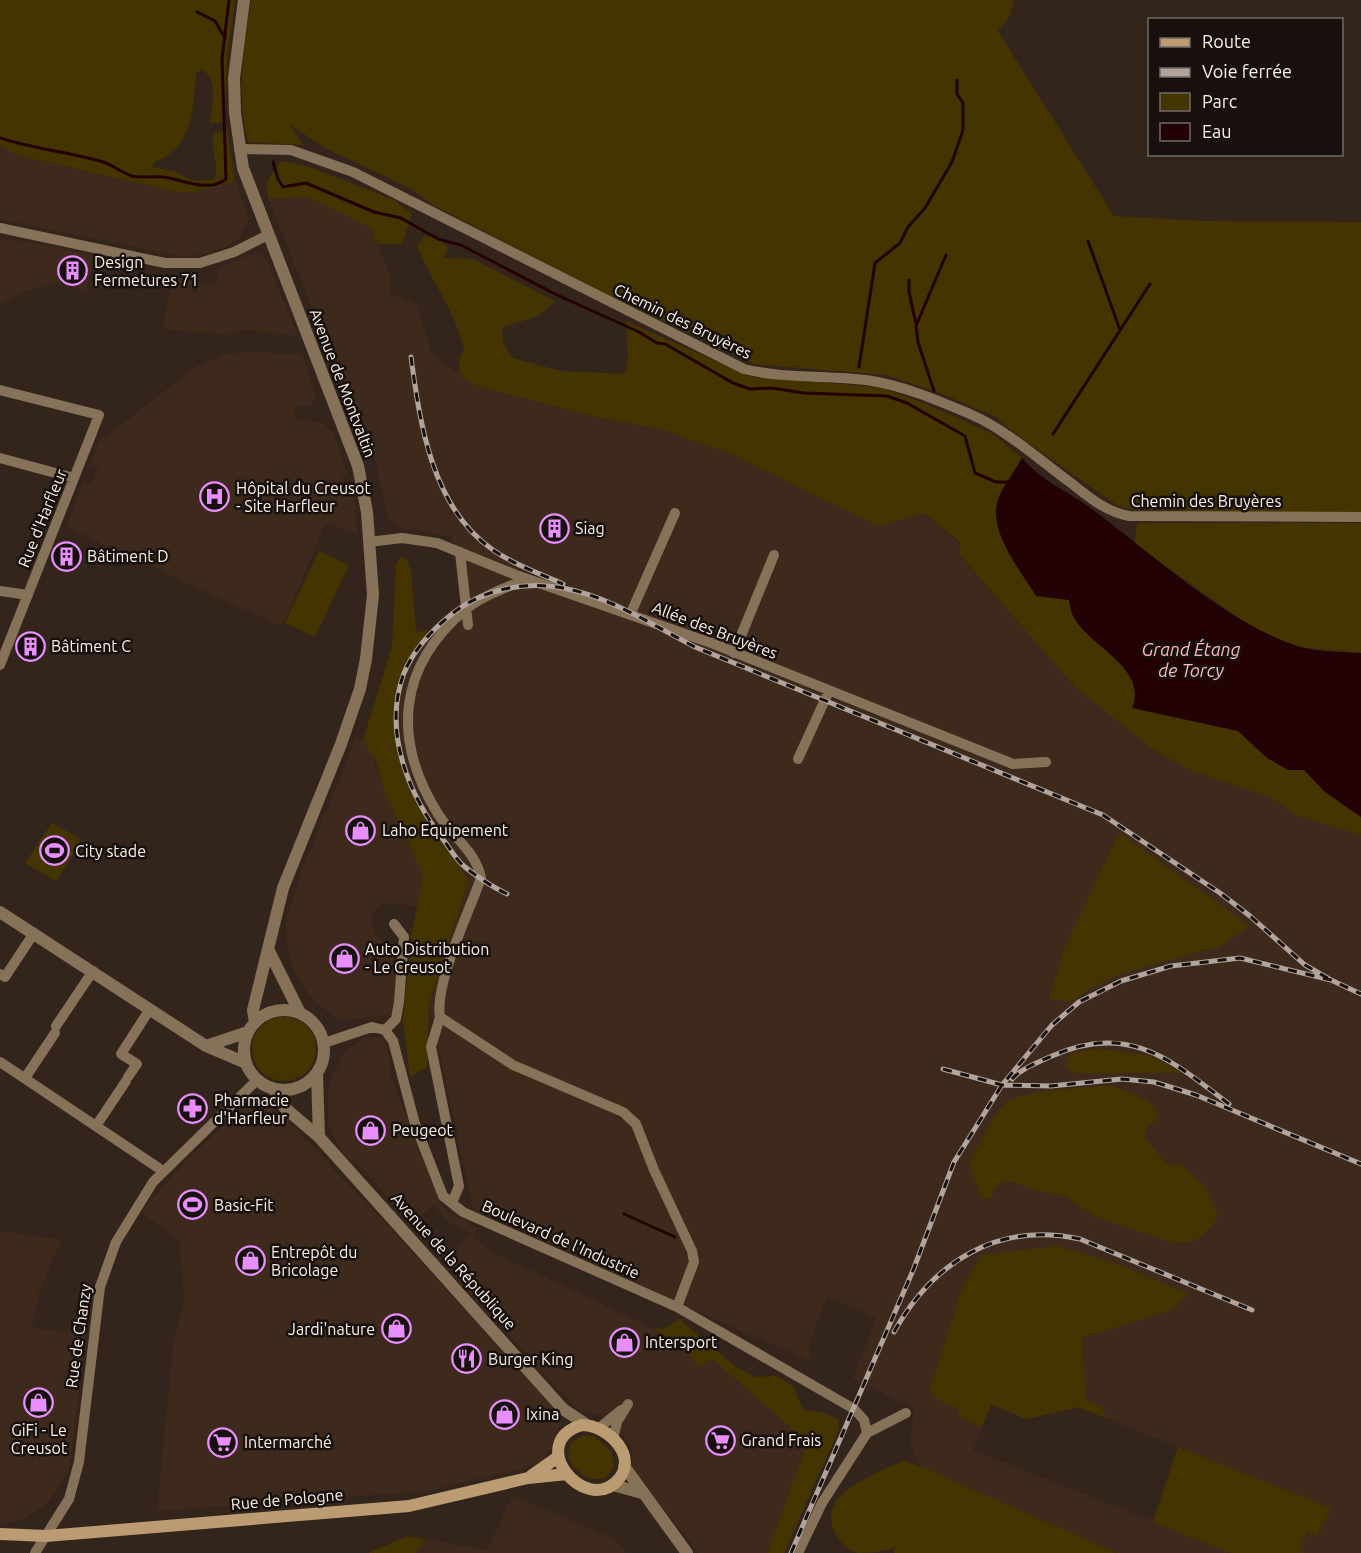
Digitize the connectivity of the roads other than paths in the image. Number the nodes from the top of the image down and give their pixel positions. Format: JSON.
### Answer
{"nodes":[{"id":1,"x":244,"y":0,"type":"edge"},
{"id":2,"x":240,"y":149,"type":"junction"},
{"id":3,"x":0,"y":228,"type":"edge"},
{"id":4,"x":268,"y":235,"type":"junction"},
{"id":5,"x":0,"y":390,"type":"edge"},
{"id":6,"x":0,"y":458,"type":"edge"},
{"id":7,"x":74,"y":478,"type":"junction"},
{"id":8,"x":675,"y":513,"type":"dead end"},
{"id":9,"x":1361,"y":517,"type":"edge"},
{"id":10,"x":369,"y":542,"type":"junction"},
{"id":11,"x":460,"y":552,"type":"junction"},
{"id":12,"x":774,"y":555,"type":"dead end"},
{"id":13,"x":528,"y":579,"type":"junction"},
{"id":14,"x":0,"y":591,"type":"edge"},
{"id":15,"x":28,"y":595,"type":"junction"},
{"id":16,"x":466,"y":609,"type":"junction"},
{"id":17,"x":630,"y":615,"type":"junction"},
{"id":18,"x":468,"y":625,"type":"dead end"},
{"id":19,"x":734,"y":652,"type":"junction"},
{"id":20,"x":0,"y":665,"type":"edge"},
{"id":21,"x":829,"y":691,"type":"junction"},
{"id":22,"x":798,"y":759,"type":"dead end"},
{"id":23,"x":1046,"y":762,"type":"dead end"},
{"id":24,"x":0,"y":912,"type":"edge"},
{"id":25,"x":394,"y":924,"type":"dead end"},
{"id":26,"x":34,"y":933,"type":"junction"},
{"id":27,"x":269,"y":951,"type":"junction"},
{"id":28,"x":93,"y":971,"type":"junction"},
{"id":29,"x":0,"y":974,"type":"edge"},
{"id":30,"x":150,"y":1009,"type":"junction"},
{"id":31,"x":300,"y":1013,"type":"junction"},
{"id":32,"x":440,"y":1017,"type":"junction"},
{"id":33,"x":252,"y":1027,"type":"junction"},
{"id":34,"x":385,"y":1030,"type":"junction"},
{"id":35,"x":324,"y":1043,"type":"junction"},
{"id":36,"x":207,"y":1046,"type":"junction"},
{"id":37,"x":0,"y":1062,"type":"edge"},
{"id":38,"x":246,"y":1063,"type":"junction"},
{"id":39,"x":317,"y":1074,"type":"junction"},
{"id":40,"x":25,"y":1078,"type":"junction"},
{"id":41,"x":257,"y":1080,"type":"junction"},
{"id":42,"x":274,"y":1090,"type":"junction"},
{"id":43,"x":96,"y":1126,"type":"junction"},
{"id":44,"x":319,"y":1137,"type":"junction"},
{"id":45,"x":163,"y":1171,"type":"junction"},
{"id":46,"x":452,"y":1203,"type":"junction"},
{"id":47,"x":677,"y":1307,"type":"junction"},
{"id":48,"x":563,"y":1409,"type":"junction"},
{"id":49,"x":906,"y":1413,"type":"dead end"},
{"id":50,"x":593,"y":1427,"type":"junction"},
{"id":51,"x":567,"y":1432,"type":"junction"},
{"id":52,"x":867,"y":1433,"type":"junction"},
{"id":53,"x":613,"y":1439,"type":"junction"},
{"id":54,"x":558,"y":1456,"type":"junction"},
{"id":55,"x":624,"y":1466,"type":"junction"},
{"id":56,"x":567,"y":1474,"type":"junction"},
{"id":57,"x":528,"y":1478,"type":"junction"},
{"id":58,"x":613,"y":1485,"type":"junction"},
{"id":59,"x":642,"y":1493,"type":"junction"},
{"id":60,"x":0,"y":1534,"type":"edge"},
{"id":61,"x":46,"y":1536,"type":"junction"},
{"id":62,"x":35,"y":1553,"type":"edge"},
{"id":63,"x":687,"y":1553,"type":"edge"},
{"id":64,"x":798,"y":1553,"type":"edge"}],
"edges":[{"from":1,"to":2,"type":"street","name":"Avenue de Montvaltin"},
{"from":2,"to":4,"type":"street","name":"Avenue de Montvaltin"},
{"from":2,"to":9,"type":"street","name":"Chemin des Bruyères"},
{"from":3,"to":4,"type":"street"},
{"from":4,"to":10,"type":"street","name":"Avenue de Montvaltin"},
{"from":5,"to":7,"type":"street","name":"Rue d'Harfleur"},
{"from":6,"to":7,"type":"street"},
{"from":7,"to":15,"type":"street","name":"Rue d'Harfleur"},
{"from":8,"to":17,"type":"street"},
{"from":10,"to":11,"type":"street","name":"Allée des Bruyères"},
{"from":10,"to":27,"type":"street","name":"Avenue de Montvaltin"},
{"from":11,"to":13,"type":"street","name":"Allée des Bruyères"},
{"from":11,"to":16,"type":"street"},
{"from":12,"to":19,"type":"street"},
{"from":13,"to":16,"type":"street"},
{"from":13,"to":17,"type":"street","name":"Allée des Bruyères"},
{"from":14,"to":15,"type":"street"},
{"from":15,"to":20,"type":"street","name":"Rue d'Harfleur"},
{"from":16,"to":18,"type":"street"},
{"from":16,"to":32,"type":"street"},
{"from":17,"to":19,"type":"street","name":"Allée des Bruyères"},
{"from":19,"to":21,"type":"street","name":"Allée des Bruyères"},
{"from":21,"to":22,"type":"street"},
{"from":21,"to":23,"type":"street","name":"Allée des Bruyères"},
{"from":24,"to":26,"type":"street"},
{"from":25,"to":34,"type":"street"},
{"from":26,"to":28,"type":"street"},
{"from":26,"to":29,"type":"street"},
{"from":27,"to":31,"type":"street"},
{"from":27,"to":33,"type":"street","name":"Avenue de Montvaltin"},
{"from":28,"to":30,"type":"street"},
{"from":28,"to":40,"type":"street"},
{"from":30,"to":36,"type":"street"},
{"from":30,"to":43,"type":"street"},
{"from":31,"to":33,"type":"street"},
{"from":31,"to":35,"type":"street"},
{"from":32,"to":46,"type":"street"},
{"from":32,"to":47,"type":"street"},
{"from":33,"to":36,"type":"street"},
{"from":33,"to":38,"type":"street"},
{"from":34,"to":35,"type":"street"},
{"from":34,"to":46,"type":"street","name":"Boulevard de l'Industrie"},
{"from":35,"to":39,"type":"street"},
{"from":36,"to":38,"type":"street"},
{"from":37,"to":40,"type":"street"},
{"from":38,"to":41,"type":"street"},
{"from":39,"to":42,"type":"street"},
{"from":39,"to":44,"type":"street"},
{"from":40,"to":43,"type":"street"},
{"from":41,"to":42,"type":"street"},
{"from":41,"to":45,"type":"street","name":"Rue de Chanzy"},
{"from":42,"to":44,"type":"street","name":"Avenue de la République"},
{"from":43,"to":45,"type":"street"},
{"from":44,"to":48,"type":"street","name":"Avenue de la République"},
{"from":45,"to":61,"type":"street","name":"Rue de Chanzy"},
{"from":46,"to":47,"type":"street","name":"Boulevard de l'Industrie"},
{"from":47,"to":52,"type":"street","name":"Boulevard de l'Industrie"},
{"from":48,"to":50,"type":"street","name":"Avenue de la République"},
{"from":48,"to":51,"type":"street"},
{"from":49,"to":52,"type":"street"},
{"from":50,"to":51,"type":"main road"},
{"from":50,"to":53,"type":"main road"},
{"from":50,"to":53,"type":"street"},
{"from":51,"to":54,"type":"main road"},
{"from":52,"to":64,"type":"street"},
{"from":53,"to":55,"type":"main road"},
{"from":54,"to":56,"type":"main road"},
{"from":54,"to":57,"type":"main road","name":"Rue de Pologne"},
{"from":55,"to":58,"type":"main road"},
{"from":55,"to":59,"type":"street"},
{"from":56,"to":57,"type":"main road","name":"Rue de Pologne"},
{"from":56,"to":58,"type":"main road"},
{"from":57,"to":61,"type":"main road","name":"Rue de Pologne"},
{"from":58,"to":59,"type":"street"},
{"from":59,"to":63,"type":"street"},
{"from":60,"to":61,"type":"main road"},
{"from":61,"to":62,"type":"street","name":"Rue de Chanzy"}]}
